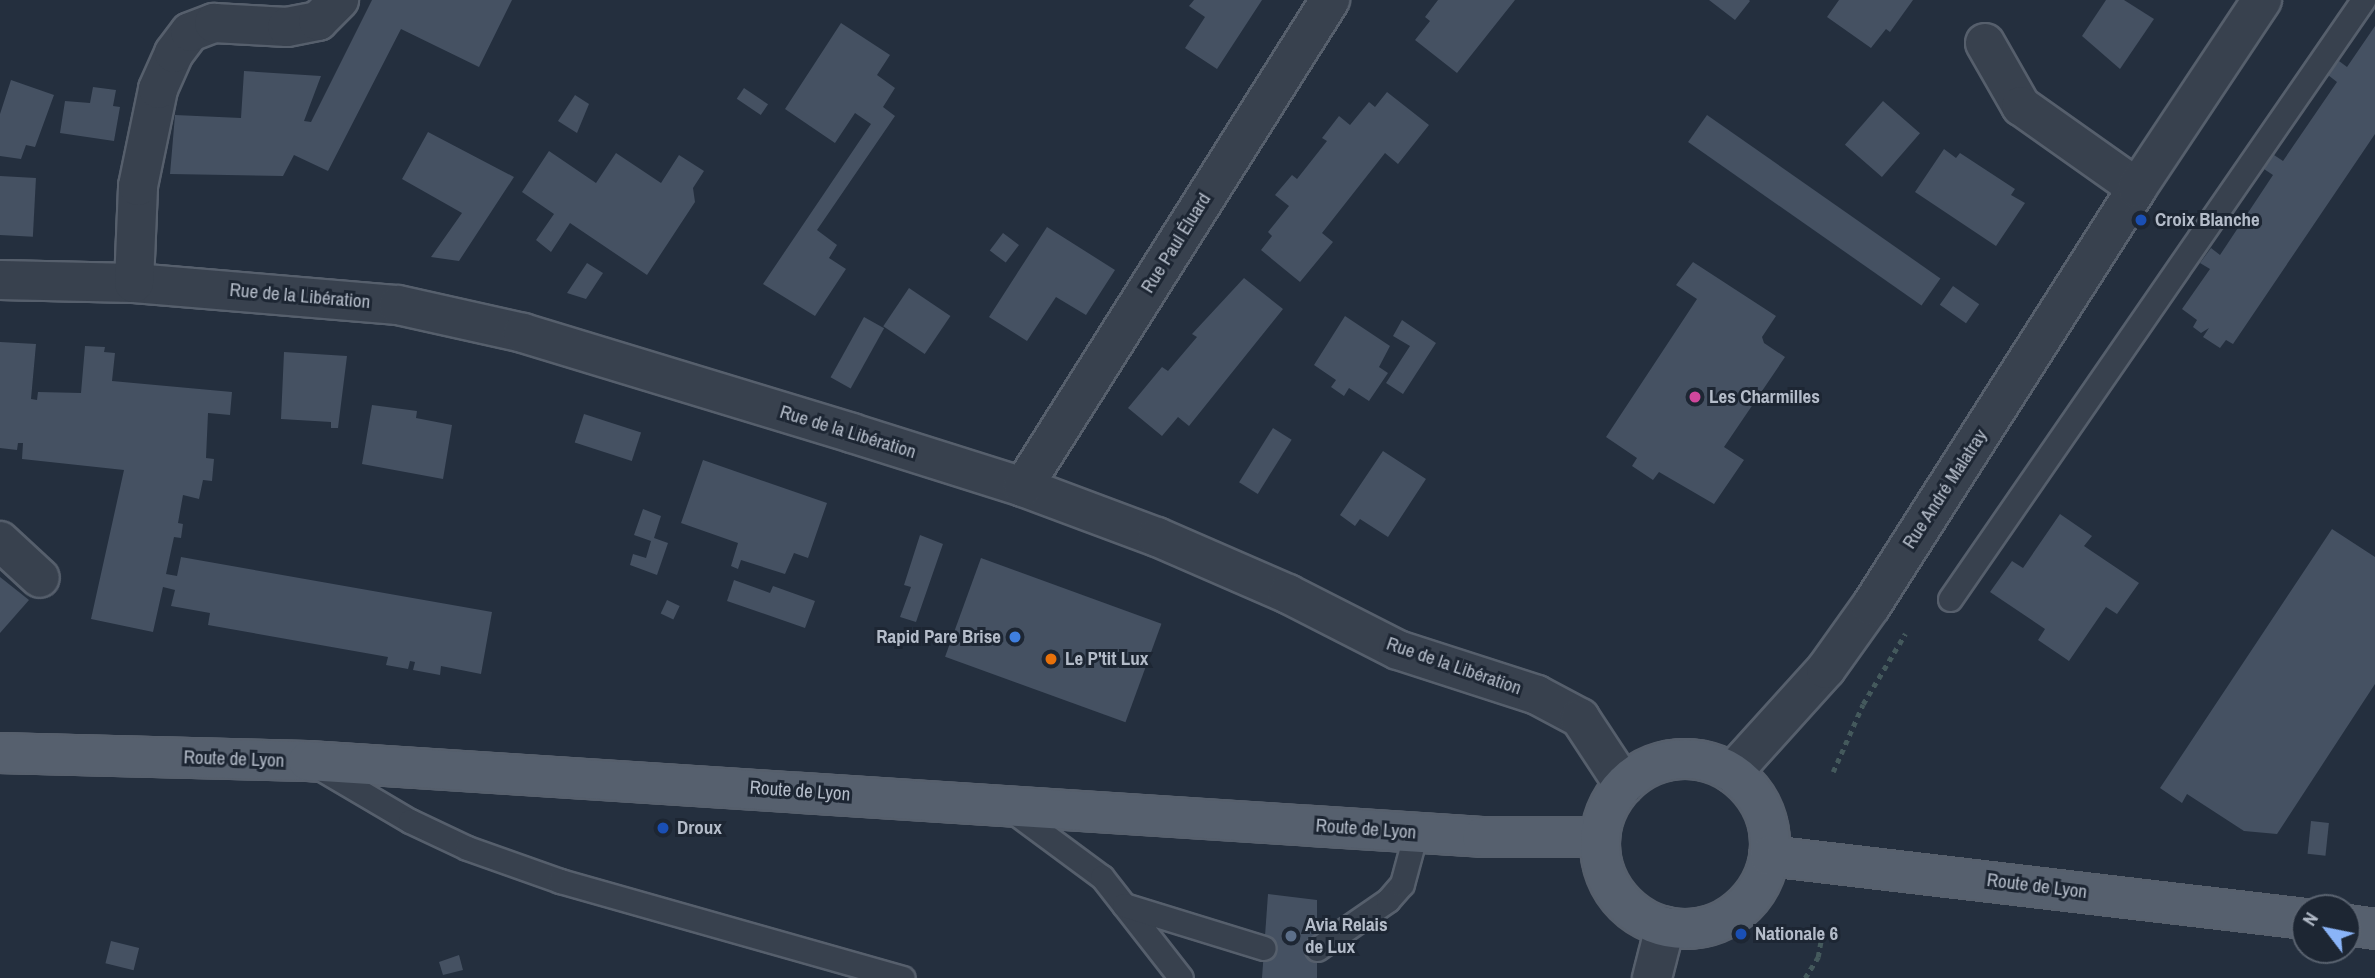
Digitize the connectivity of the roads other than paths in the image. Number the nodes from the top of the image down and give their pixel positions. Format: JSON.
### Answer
{"nodes":[{"id":1,"x":340,"y":0,"type":"edge"},
{"id":2,"x":1330,"y":0,"type":"edge"},
{"id":3,"x":2262,"y":0,"type":"edge"},
{"id":4,"x":2363,"y":0,"type":"edge"},
{"id":5,"x":1985,"y":43,"type":"dead end"},
{"id":6,"x":2137,"y":188,"type":"junction"},
{"id":7,"x":0,"y":280,"type":"edge"},
{"id":8,"x":134,"y":283,"type":"junction"},
{"id":9,"x":1023,"y":487,"type":"junction"},
{"id":10,"x":0,"y":541,"type":"edge"},
{"id":11,"x":40,"y":578,"type":"dead end"},
{"id":12,"x":1950,"y":599,"type":"dead end"},
{"id":13,"x":0,"y":753,"type":"edge"},
{"id":14,"x":308,"y":761,"type":"junction"},
{"id":15,"x":1732,"y":773,"type":"junction"},
{"id":16,"x":1624,"y":785,"type":"junction"},
{"id":17,"x":1005,"y":805,"type":"junction"},
{"id":18,"x":1416,"y":832,"type":"junction"},
{"id":19,"x":1600,"y":837,"type":"junction"},
{"id":20,"x":1769,"y":856,"type":"junction"},
{"id":21,"x":1124,"y":905,"type":"junction"},
{"id":22,"x":2291,"y":917,"type":"edge"},
{"id":23,"x":1665,"y":927,"type":"junction"},
{"id":24,"x":1264,"y":948,"type":"dead end"},
{"id":25,"x":1317,"y":949,"type":"dead end"},
{"id":26,"x":827,"y":954,"type":"junction"},
{"id":27,"x":847,"y":978,"type":"edge"},
{"id":28,"x":903,"y":978,"type":"edge"},
{"id":29,"x":1181,"y":978,"type":"edge"},
{"id":30,"x":1652,"y":978,"type":"edge"}],
"edges":[{"from":1,"to":8,"type":"street"},
{"from":2,"to":9,"type":"street","name":"Rue Paul Éluard"},
{"from":3,"to":6,"type":"street","name":"Rue André Malatray"},
{"from":4,"to":12,"type":"lane"},
{"from":5,"to":6,"type":"street"},
{"from":6,"to":15,"type":"street","name":"Rue André Malatray"},
{"from":7,"to":8,"type":"street","name":"Rue de la Libération"},
{"from":8,"to":9,"type":"street","name":"Rue de la Libération"},
{"from":9,"to":16,"type":"street","name":"Rue de la Libération"},
{"from":10,"to":11,"type":"street"},
{"from":13,"to":14,"type":"main road","name":"Route de Lyon"},
{"from":14,"to":17,"type":"main road","name":"Route de Lyon"},
{"from":14,"to":26,"type":"lane"},
{"from":15,"to":16,"type":"main road"},
{"from":15,"to":20,"type":"main road"},
{"from":16,"to":19,"type":"main road"},
{"from":17,"to":18,"type":"main road","name":"Route de Lyon"},
{"from":17,"to":21,"type":"lane"},
{"from":18,"to":19,"type":"main road","name":"Route de Lyon"},
{"from":18,"to":25,"type":"lane"},
{"from":19,"to":23,"type":"main road"},
{"from":20,"to":22,"type":"main road","name":"Route de Lyon"},
{"from":20,"to":23,"type":"main road"},
{"from":21,"to":24,"type":"lane"},
{"from":21,"to":29,"type":"lane"},
{"from":23,"to":30,"type":"street"},
{"from":26,"to":27,"type":"lane"},
{"from":26,"to":28,"type":"lane"}]}
